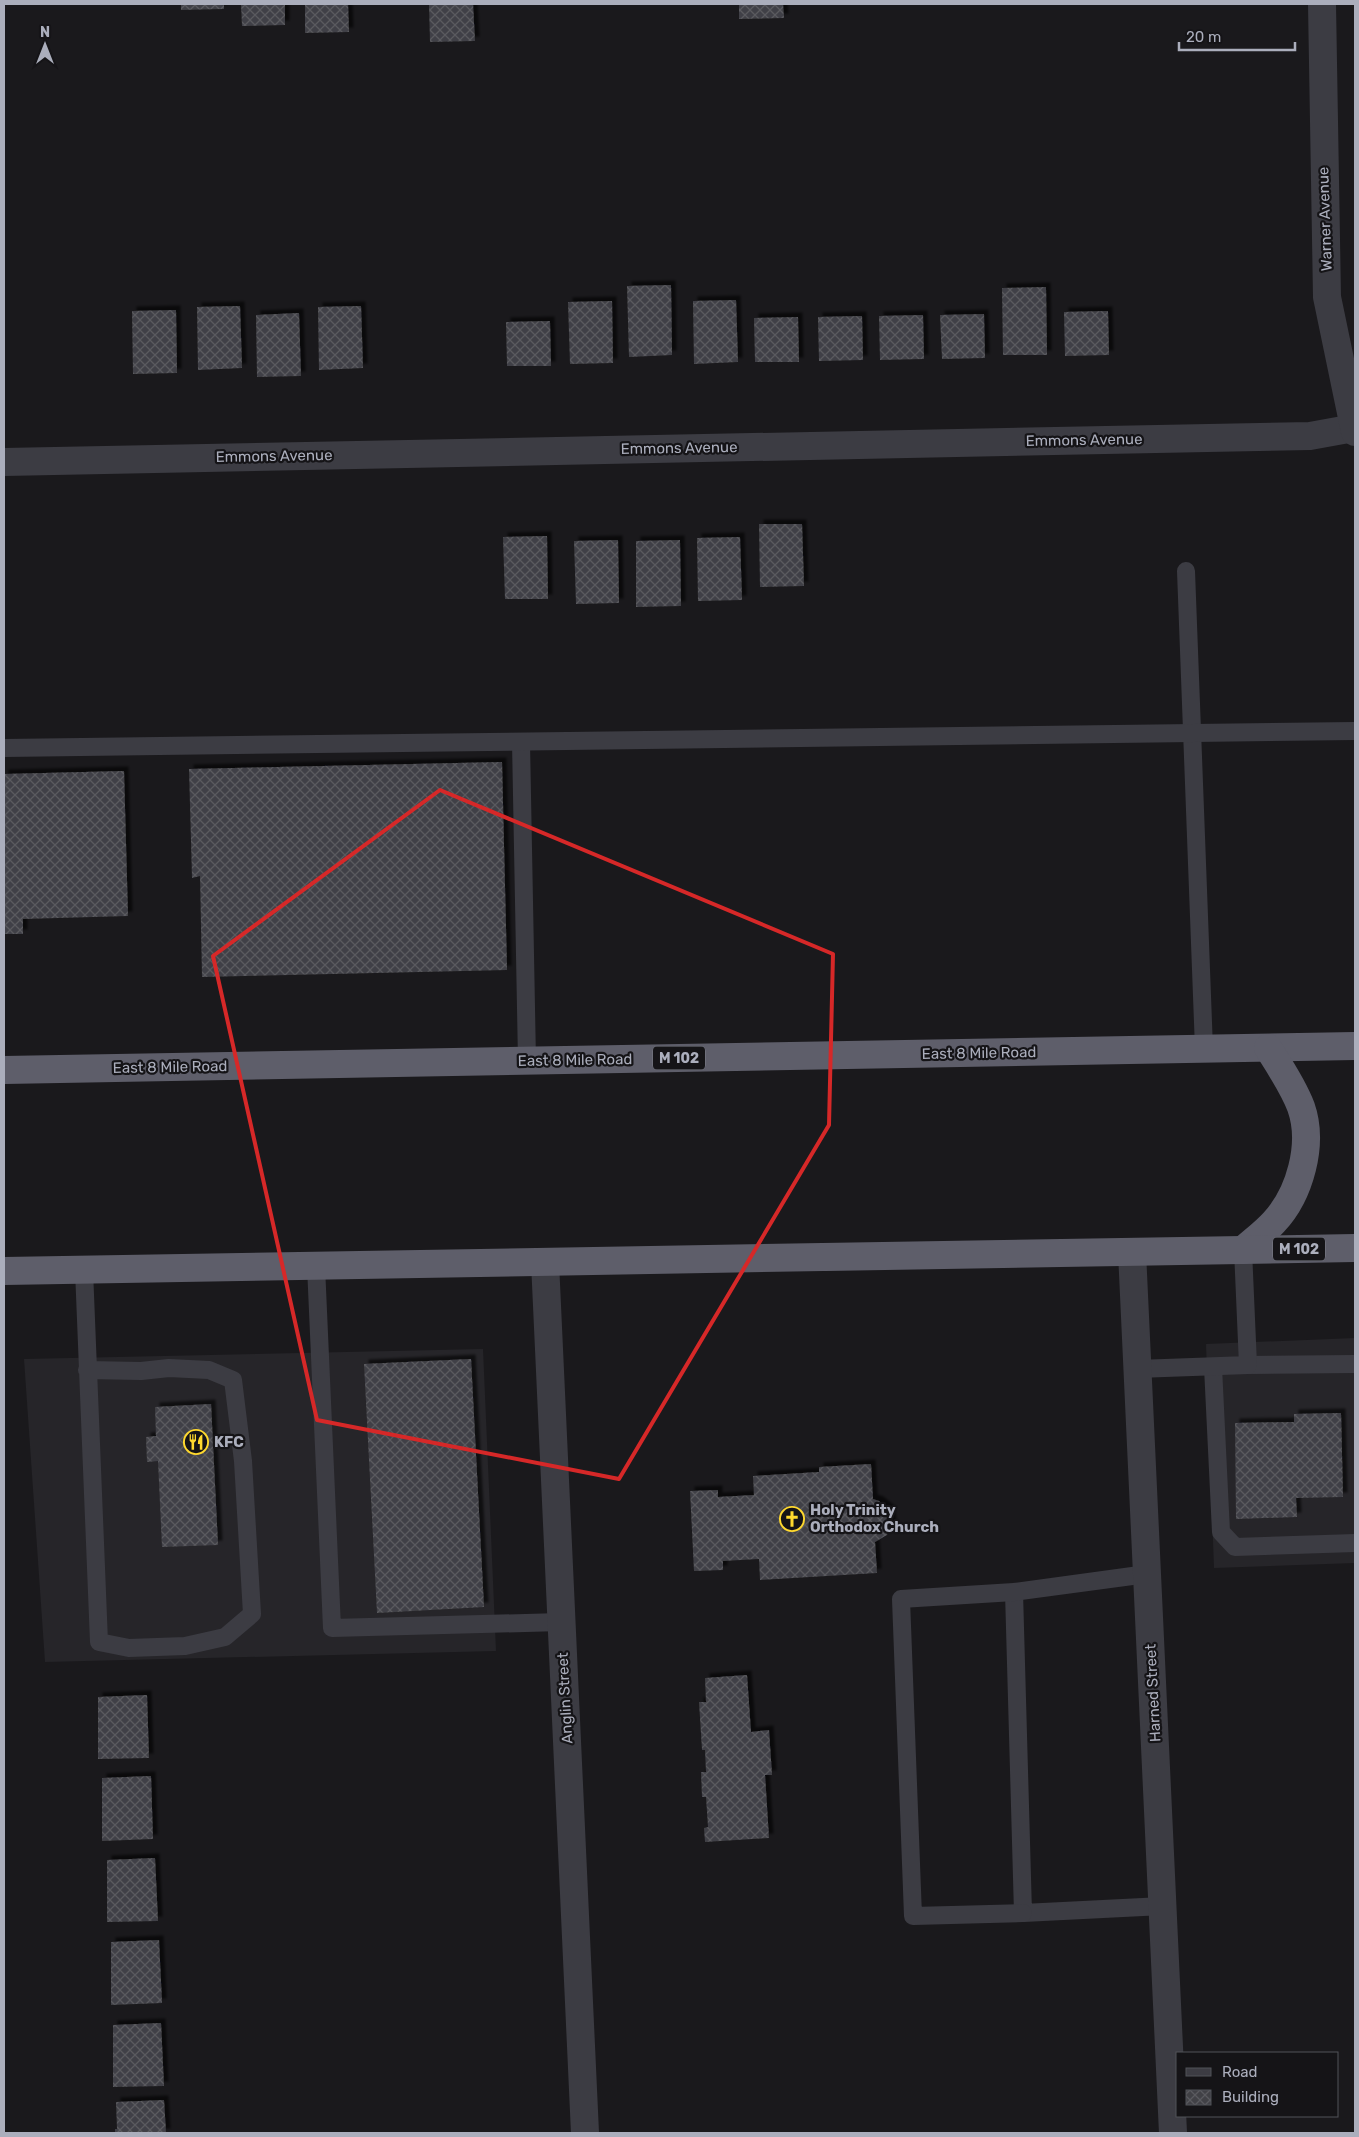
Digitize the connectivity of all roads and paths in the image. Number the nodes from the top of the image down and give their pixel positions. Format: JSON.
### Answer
{"nodes":[{"id":1,"x":1322,"y":4,"type":"edge"},
{"id":2,"x":1355,"y":430,"type":"edge"},
{"id":3,"x":4,"y":462,"type":"edge"},
{"id":4,"x":1186,"y":571,"type":"dead end"},
{"id":5,"x":1355,"y":731,"type":"edge"},
{"id":6,"x":1192,"y":733,"type":"junction"},
{"id":7,"x":522,"y":742,"type":"junction"},
{"id":8,"x":4,"y":748,"type":"edge"},
{"id":9,"x":1355,"y":1046,"type":"edge"},
{"id":10,"x":1268,"y":1048,"type":"junction"},
{"id":11,"x":1204,"y":1049,"type":"junction"},
{"id":12,"x":527,"y":1061,"type":"junction"},
{"id":13,"x":4,"y":1070,"type":"edge"},
{"id":14,"x":1355,"y":1248,"type":"edge"},
{"id":15,"x":1243,"y":1250,"type":"junction"},
{"id":16,"x":1132,"y":1252,"type":"junction"},
{"id":17,"x":545,"y":1262,"type":"junction"},
{"id":18,"x":316,"y":1266,"type":"junction"},
{"id":19,"x":84,"y":1270,"type":"junction"},
{"id":20,"x":4,"y":1271,"type":"edge"},
{"id":21,"x":1355,"y":1364,"type":"edge"},
{"id":22,"x":1248,"y":1365,"type":"junction"},
{"id":23,"x":1213,"y":1367,"type":"junction"},
{"id":24,"x":1137,"y":1369,"type":"junction"},
{"id":25,"x":87,"y":1370,"type":"junction"},
{"id":26,"x":1355,"y":1543,"type":"edge"},
{"id":27,"x":1147,"y":1574,"type":"junction"},
{"id":28,"x":1014,"y":1592,"type":"junction"},
{"id":29,"x":561,"y":1622,"type":"junction"},
{"id":30,"x":1163,"y":1906,"type":"junction"},
{"id":31,"x":1023,"y":1913,"type":"junction"},
{"id":32,"x":585,"y":2133,"type":"edge"},
{"id":33,"x":1173,"y":2133,"type":"edge"}],
"edges":[{"from":1,"to":2,"type":"street","name":"Warner Avenue"},
{"from":2,"to":3,"type":"street","name":"Emmons Avenue"},
{"from":4,"to":6,"type":"lane"},
{"from":5,"to":6,"type":"lane"},
{"from":6,"to":7,"type":"lane"},
{"from":6,"to":11,"type":"lane"},
{"from":7,"to":8,"type":"lane"},
{"from":7,"to":12,"type":"lane"},
{"from":9,"to":10,"type":"highway","name":"East 8 Mile Road","number":"M 102"},
{"from":10,"to":11,"type":"highway","name":"East 8 Mile Road","number":"M 102"},
{"from":10,"to":15,"type":"highway"},
{"from":11,"to":12,"type":"highway","name":"East 8 Mile Road","number":"M 102"},
{"from":12,"to":13,"type":"highway","name":"East 8 Mile Road","number":"M 102"},
{"from":14,"to":15,"type":"highway","number":"M 102"},
{"from":15,"to":16,"type":"highway","number":"M 102"},
{"from":15,"to":22,"type":"lane"},
{"from":16,"to":17,"type":"highway","number":"M 102"},
{"from":16,"to":24,"type":"street","name":"Harned Street"},
{"from":17,"to":18,"type":"highway","number":"M 102"},
{"from":17,"to":29,"type":"street","name":"Anglin Street"},
{"from":18,"to":19,"type":"highway","number":"M 102"},
{"from":18,"to":29,"type":"lane"},
{"from":19,"to":20,"type":"highway","number":"M 102"},
{"from":19,"to":25,"type":"lane"},
{"from":21,"to":22,"type":"lane"},
{"from":22,"to":23,"type":"lane"},
{"from":23,"to":24,"type":"lane"},
{"from":23,"to":26,"type":"lane"},
{"from":24,"to":27,"type":"street","name":"Harned Street"},
{"from":25,"to":25,"type":"lane"},
{"from":27,"to":28,"type":"lane"},
{"from":27,"to":30,"type":"street","name":"Harned Street"},
{"from":28,"to":31,"type":"lane"},
{"from":28,"to":31,"type":"lane"},
{"from":29,"to":32,"type":"street","name":"Anglin Street"},
{"from":30,"to":31,"type":"lane"},
{"from":30,"to":33,"type":"street","name":"Harned Street"}]}
